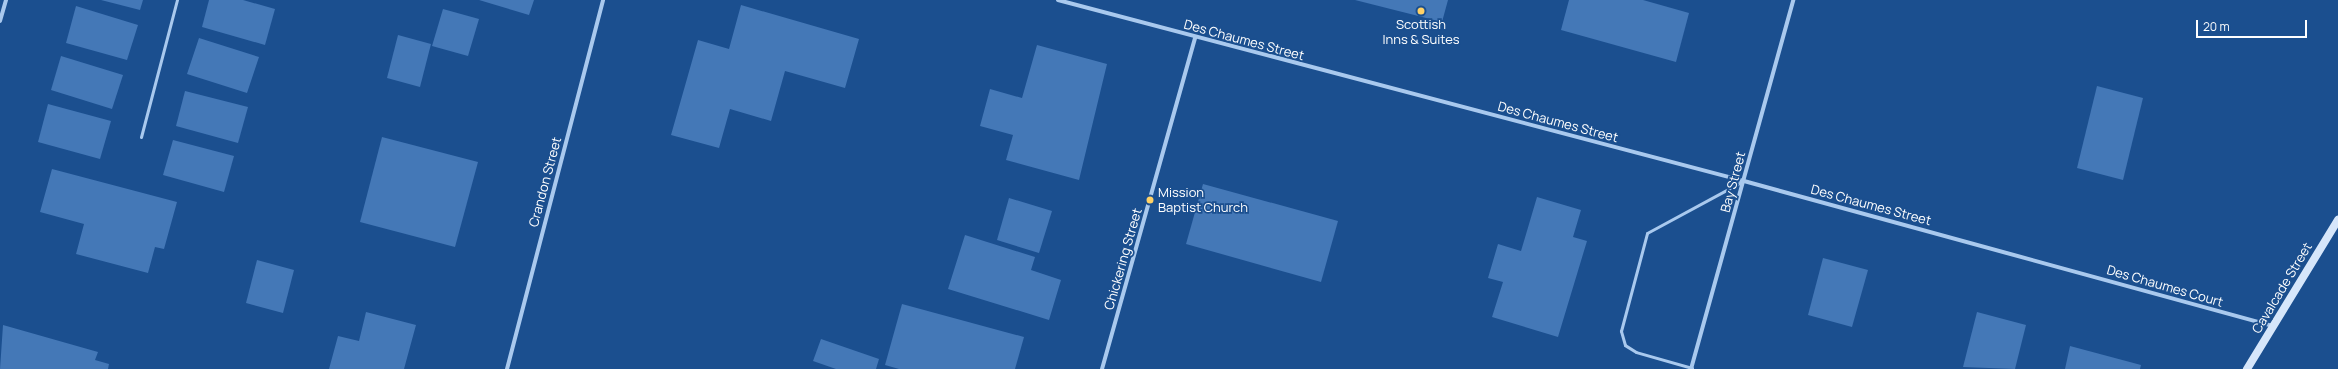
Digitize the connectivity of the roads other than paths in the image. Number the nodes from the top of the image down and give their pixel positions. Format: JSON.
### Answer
{"nodes":[{"id":1,"x":6,"y":0,"type":"edge"},
{"id":2,"x":177,"y":0,"type":"edge"},
{"id":3,"x":604,"y":0,"type":"edge"},
{"id":4,"x":1058,"y":0,"type":"edge"},
{"id":5,"x":1792,"y":0,"type":"edge"},
{"id":6,"x":0,"y":21,"type":"edge"},
{"id":7,"x":1195,"y":38,"type":"junction"},
{"id":8,"x":141,"y":136,"type":"dead end"},
{"id":9,"x":1744,"y":181,"type":"junction"},
{"id":10,"x":2338,"y":220,"type":"edge"},
{"id":11,"x":2052,"y":264,"type":"joint"},
{"id":12,"x":2273,"y":326,"type":"junction"},
{"id":13,"x":1691,"y":368,"type":"edge"},
{"id":14,"x":507,"y":369,"type":"edge"},
{"id":15,"x":1102,"y":369,"type":"edge"},
{"id":16,"x":2248,"y":369,"type":"edge"}],
"edges":[{"from":1,"to":6,"type":"street"},
{"from":2,"to":8,"type":"lane"},
{"from":3,"to":14,"type":"street","name":"Crandon Street"},
{"from":4,"to":7,"type":"street","name":"Des Chaumes Street"},
{"from":5,"to":9,"type":"street","name":"Bay Street"},
{"from":7,"to":9,"type":"street","name":"Des Chaumes Street"},
{"from":7,"to":15,"type":"street","name":"Chickering Street"},
{"from":9,"to":11,"type":"street","name":"Des Chaumes Street"},
{"from":9,"to":13,"type":"street","name":"Bay Street"},
{"from":9,"to":13,"type":"lane"},
{"from":10,"to":12,"type":"main road","name":"Cavalcade Street"},
{"from":11,"to":12,"type":"street","name":"Des Chaumes Court"},
{"from":12,"to":16,"type":"main road","name":"Cavalcade Street"}]}
